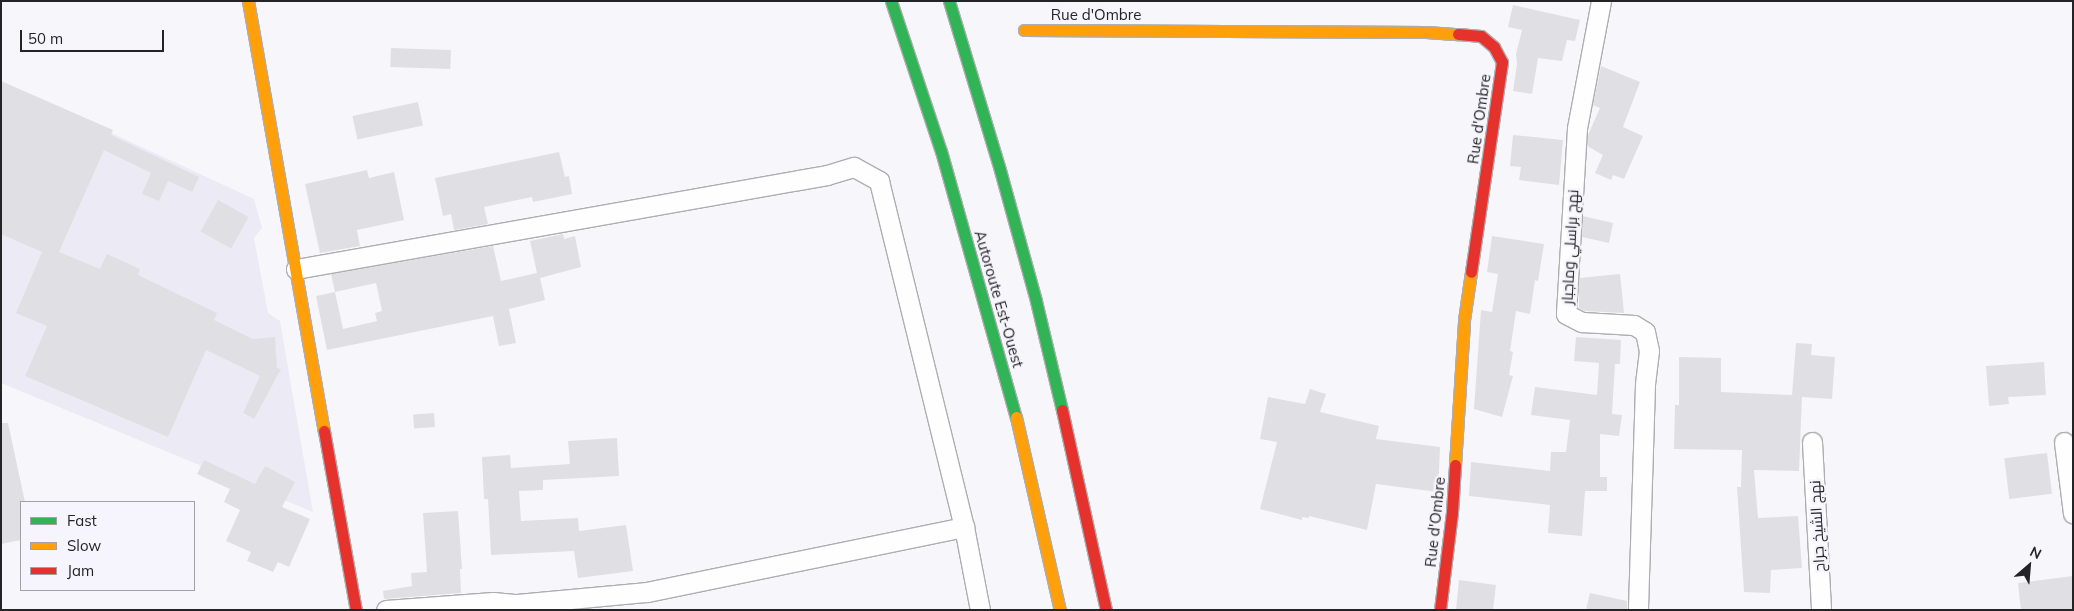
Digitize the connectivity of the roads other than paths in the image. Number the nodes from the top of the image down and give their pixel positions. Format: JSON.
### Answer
{"nodes":[{"id":1,"x":248,"y":1,"type":"edge"},
{"id":2,"x":891,"y":1,"type":"edge"},
{"id":3,"x":949,"y":1,"type":"edge"},
{"id":4,"x":1601,"y":1,"type":"edge"},
{"id":5,"x":1024,"y":30,"type":"dead end"},
{"id":6,"x":296,"y":269,"type":"junction"},
{"id":7,"x":1812,"y":442,"type":"dead end"},
{"id":8,"x":2064,"y":442,"type":"dead end"},
{"id":9,"x":2073,"y":513,"type":"edge"},
{"id":10,"x":964,"y":527,"type":"junction"},
{"id":11,"x":356,"y":610,"type":"edge"},
{"id":12,"x":386,"y":610,"type":"edge"},
{"id":13,"x":980,"y":610,"type":"edge"},
{"id":14,"x":1060,"y":610,"type":"edge"},
{"id":15,"x":1106,"y":610,"type":"edge"},
{"id":16,"x":1440,"y":610,"type":"edge"},
{"id":17,"x":1638,"y":610,"type":"edge"},
{"id":18,"x":1821,"y":610,"type":"edge"}],
"edges":[{"from":1,"to":6,"type":"main road"},
{"from":2,"to":14,"type":"main road","name":"Autoroute Est-Ouest"},
{"from":3,"to":15,"type":"main road"},
{"from":4,"to":17,"type":"street","name":"نهج براسلي وماجبار"},
{"from":5,"to":16,"type":"main road","name":"Rue d'Ombre"},
{"from":6,"to":10,"type":"street"},
{"from":6,"to":11,"type":"main road"},
{"from":7,"to":18,"type":"street","name":"نهج الشيخ جراح"},
{"from":8,"to":9,"type":"street"},
{"from":10,"to":12,"type":"street"},
{"from":10,"to":13,"type":"street"}]}
